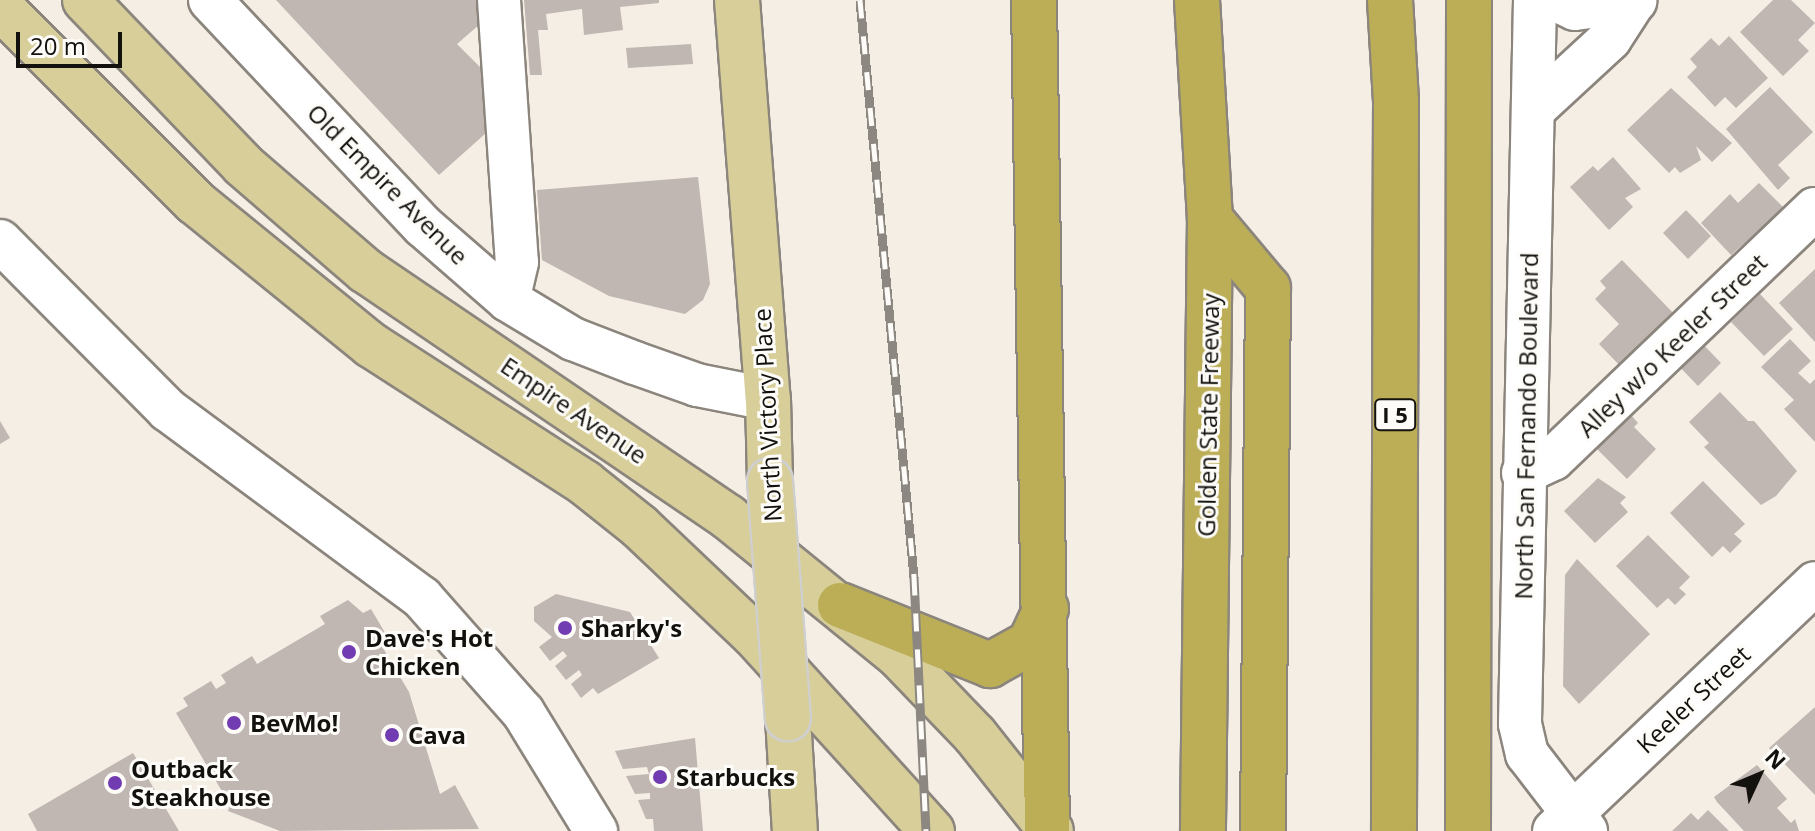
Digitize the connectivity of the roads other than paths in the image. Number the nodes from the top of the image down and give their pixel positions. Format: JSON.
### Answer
{"nodes":[{"id":1,"x":85,"y":0,"type":"edge"},
{"id":2,"x":210,"y":0,"type":"edge"},
{"id":3,"x":499,"y":0,"type":"edge"},
{"id":4,"x":737,"y":0,"type":"edge"},
{"id":5,"x":1034,"y":0,"type":"edge"},
{"id":6,"x":1197,"y":0,"type":"edge"},
{"id":7,"x":1390,"y":0,"type":"edge"},
{"id":8,"x":1469,"y":0,"type":"edge"},
{"id":9,"x":1535,"y":0,"type":"edge"},
{"id":10,"x":1556,"y":0,"type":"edge"},
{"id":11,"x":1635,"y":0,"type":"edge"},
{"id":12,"x":0,"y":7,"type":"edge"},
{"id":13,"x":1533,"y":110,"type":"junction"},
{"id":14,"x":1815,"y":209,"type":"edge"},
{"id":15,"x":1210,"y":219,"type":"junction"},
{"id":16,"x":0,"y":241,"type":"edge"},
{"id":17,"x":508,"y":300,"type":"junction"},
{"id":18,"x":768,"y":399,"type":"junction"},
{"id":19,"x":1523,"y":473,"type":"junction"},
{"id":20,"x":1815,"y":583,"type":"edge"},
{"id":21,"x":840,"y":605,"type":"junction"},
{"id":22,"x":1046,"y":608,"type":"junction"},
{"id":23,"x":1570,"y":825,"type":"edge"},
{"id":24,"x":1048,"y":829,"type":"edge"},
{"id":25,"x":596,"y":831,"type":"edge"},
{"id":26,"x":795,"y":831,"type":"edge"},
{"id":27,"x":932,"y":831,"type":"edge"},
{"id":28,"x":1203,"y":831,"type":"edge"},
{"id":29,"x":1263,"y":831,"type":"edge"},
{"id":30,"x":1394,"y":831,"type":"edge"},
{"id":31,"x":1468,"y":831,"type":"edge"}],
"edges":[{"from":1,"to":21,"type":"main road","name":"Empire Avenue"},
{"from":2,"to":17,"type":"street","name":"Old Empire Avenue"},
{"from":3,"to":17,"type":"street"},
{"from":4,"to":18,"type":"main road","name":"North Victory Place"},
{"from":5,"to":22,"type":"highway"},
{"from":6,"to":15,"type":"highway","name":"Golden State Freeway"},
{"from":7,"to":30,"type":"highway","number":"I 5"},
{"from":8,"to":31,"type":"highway"},
{"from":9,"to":13,"type":"street","name":"North San Fernando Boulevard"},
{"from":10,"to":11,"type":"street"},
{"from":11,"to":13,"type":"street"},
{"from":12,"to":27,"type":"main road"},
{"from":13,"to":19,"type":"street","name":"North San Fernando Boulevard"},
{"from":14,"to":19,"type":"street","name":"Alley w/o Keeler Street"},
{"from":15,"to":28,"type":"highway","name":"Golden State Freeway"},
{"from":15,"to":29,"type":"highway"},
{"from":16,"to":25,"type":"street"},
{"from":17,"to":18,"type":"street","name":"Old Empire Avenue"},
{"from":18,"to":26,"type":"main road","name":"North Victory Place","bridge":true},
{"from":19,"to":23,"type":"street","name":"North San Fernando Boulevard"},
{"from":20,"to":23,"type":"street","name":"Keeler Street"},
{"from":21,"to":22,"type":"highway"},
{"from":21,"to":24,"type":"main road","name":"Empire Avenue"},
{"from":22,"to":24,"type":"highway"}]}
